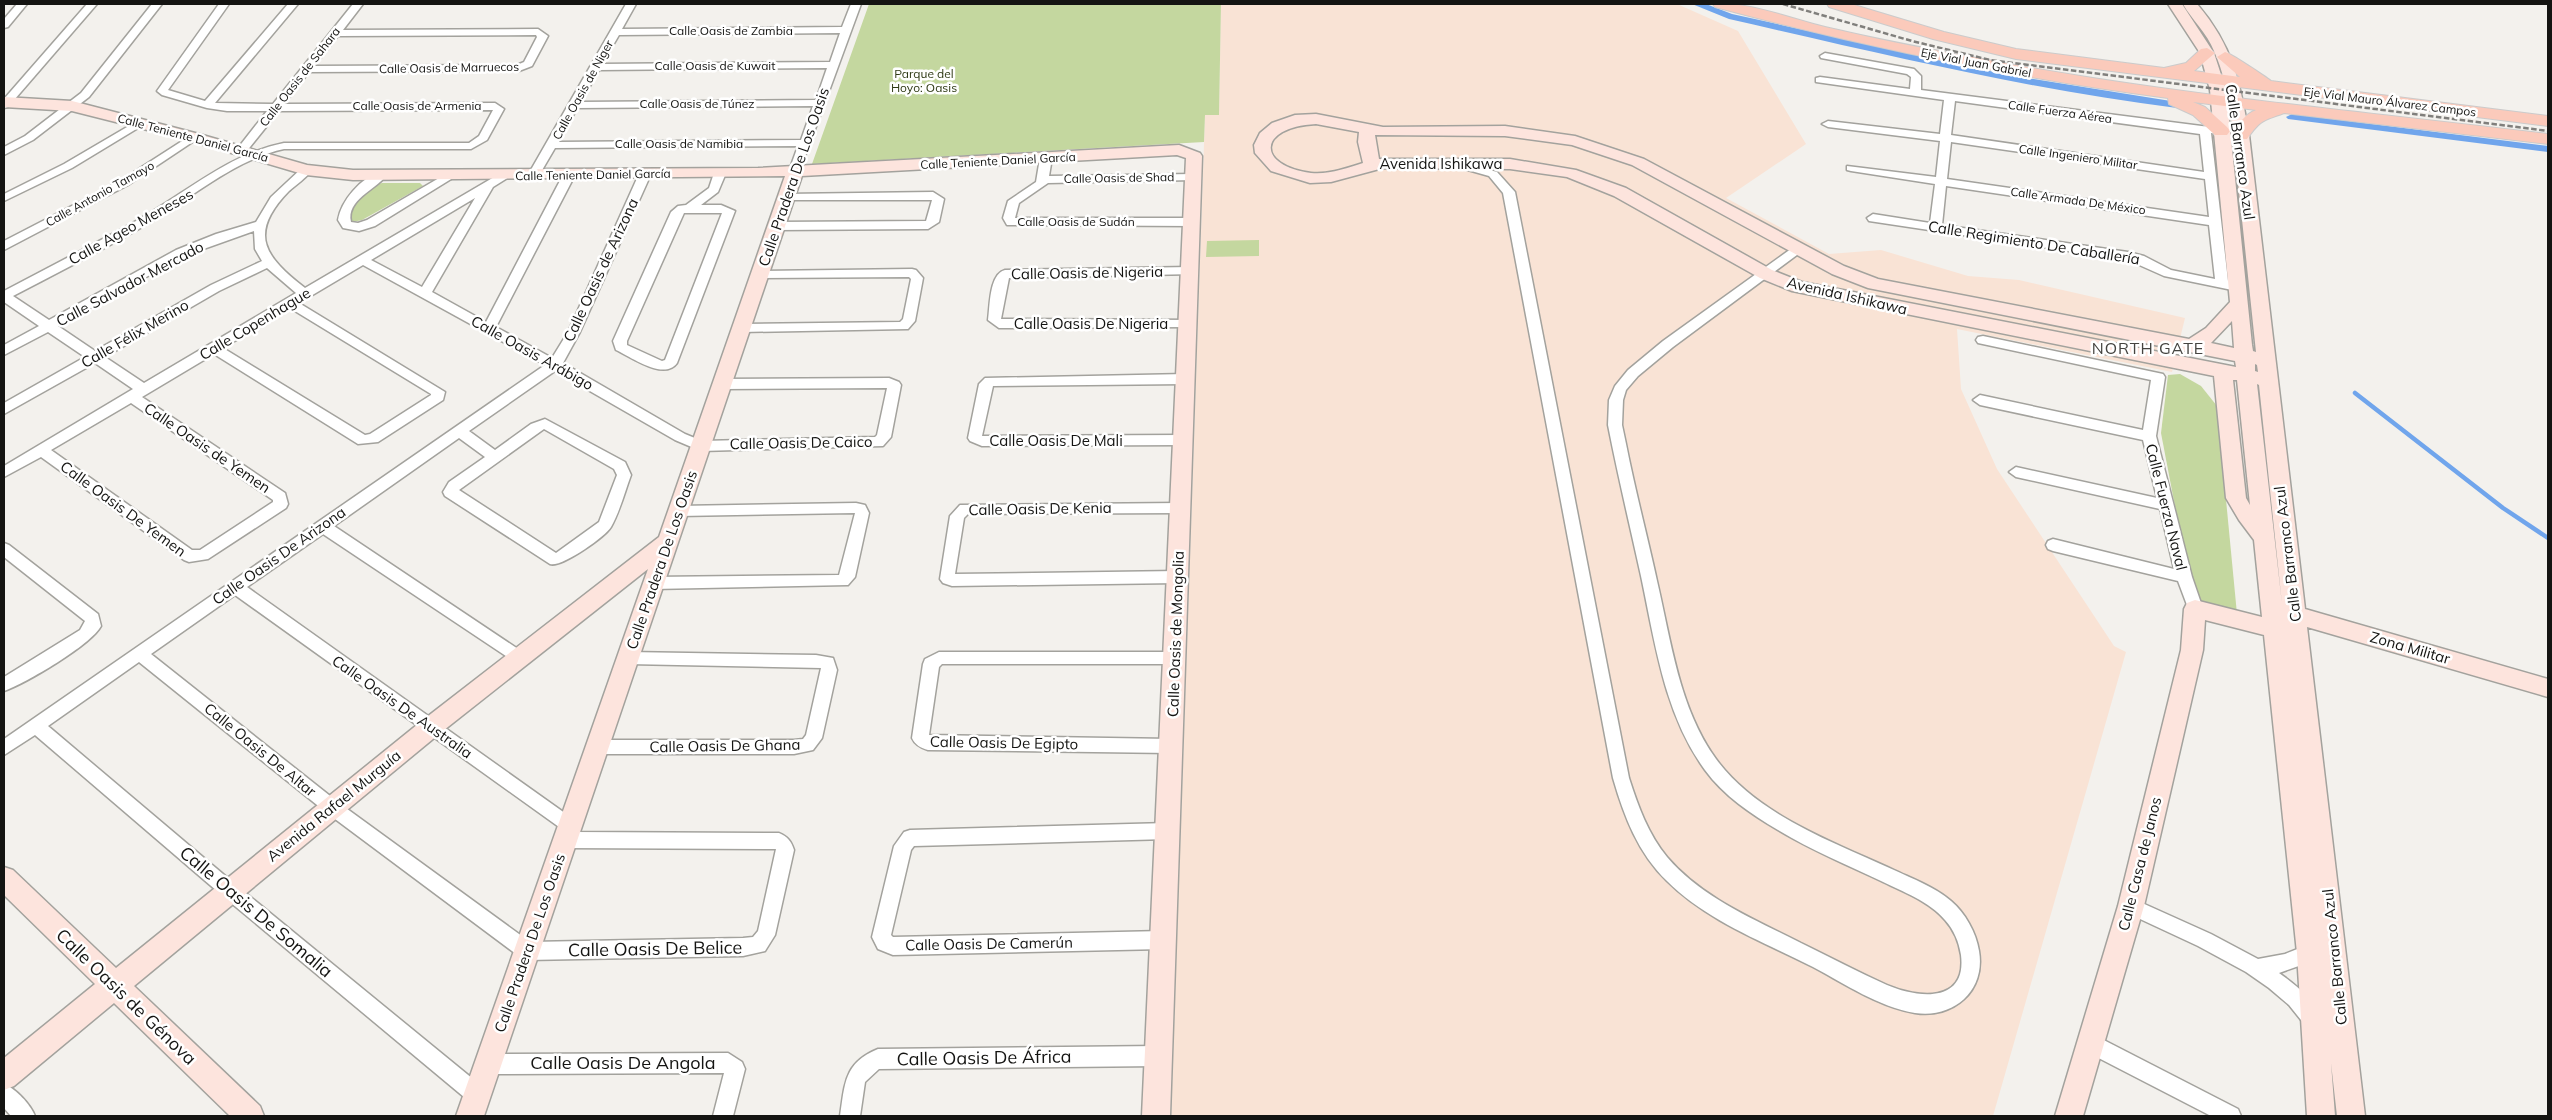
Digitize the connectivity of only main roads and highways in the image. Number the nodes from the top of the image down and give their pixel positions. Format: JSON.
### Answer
{"nodes":[{"id":1,"x":1721,"y":4,"type":"edge"},
{"id":2,"x":1836,"y":4,"type":"edge"},
{"id":3,"x":2155,"y":73,"type":"junction"},
{"id":4,"x":2142,"y":90,"type":"junction"},
{"id":5,"x":2284,"y":90,"type":"junction"},
{"id":6,"x":2225,"y":91,"type":"junction"},
{"id":7,"x":2299,"y":109,"type":"junction"},
{"id":8,"x":2548,"y":121,"type":"edge"},
{"id":9,"x":2548,"y":140,"type":"edge"}],
"edges":[{"from":1,"to":4,"type":"main road","name":"Eje Vial Juan Gabriel"},
{"from":2,"to":3,"type":"main road","name":"Eje Vial Juan Gabriel"},
{"from":3,"to":5,"type":"main road"},
{"from":3,"to":6,"type":"main road","name":"Eje Vial Juan Gabriel"},
{"from":4,"to":6,"type":"main road","name":"Eje Vial Juan Gabriel"},
{"from":4,"to":7,"type":"main road"},
{"from":5,"to":6,"type":"main road","name":"Eje Vial Mauro Álvarez Campos"},
{"from":5,"to":8,"type":"main road","name":"Eje Vial Mauro Álvarez Campos"},
{"from":6,"to":7,"type":"main road","name":"Eje Vial Mauro Álvarez Campos"},
{"from":7,"to":9,"type":"main road","name":"Eje Vial Mauro Álvarez Campos"}]}
